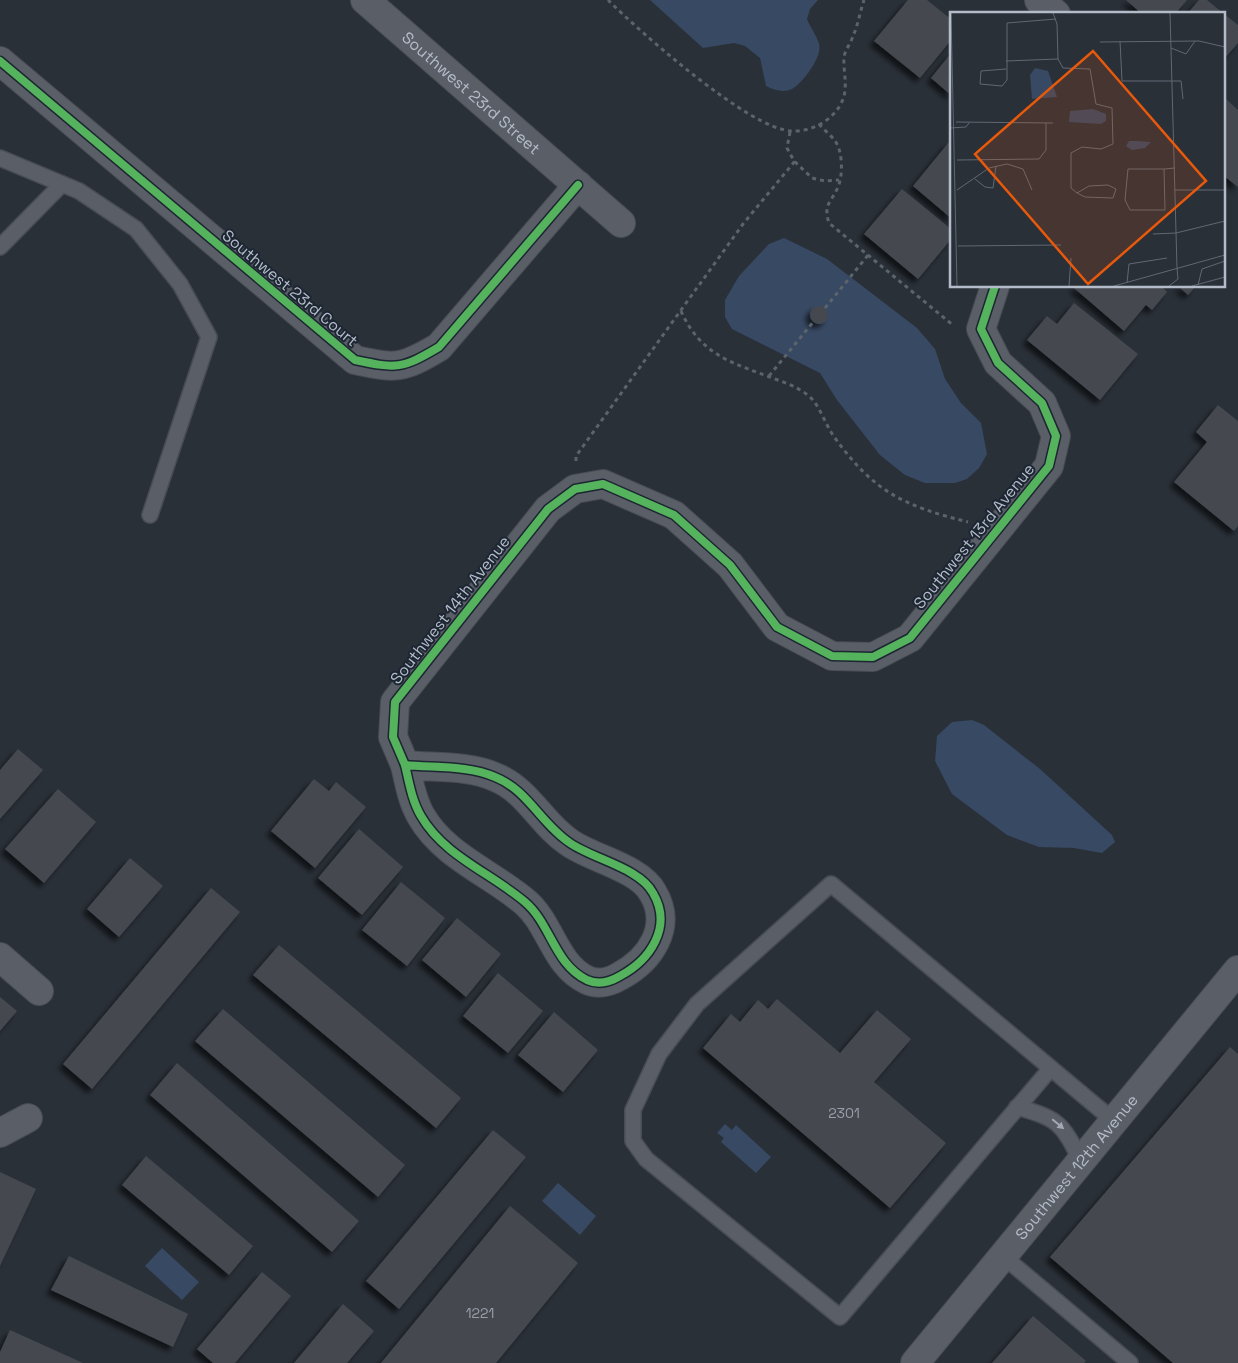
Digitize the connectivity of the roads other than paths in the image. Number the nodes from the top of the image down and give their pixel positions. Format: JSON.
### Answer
{"nodes":[{"id":1,"x":365,"y":0,"type":"edge"},
{"id":2,"x":1039,"y":0,"type":"edge"},
{"id":3,"x":1054,"y":12,"type":"edge"},
{"id":4,"x":0,"y":61,"type":"edge"},
{"id":5,"x":0,"y":158,"type":"edge"},
{"id":6,"x":62,"y":184,"type":"junction"},
{"id":7,"x":578,"y":185,"type":"junction"},
{"id":8,"x":622,"y":223,"type":"dead end"},
{"id":9,"x":0,"y":247,"type":"edge"},
{"id":10,"x":994,"y":288,"type":"edge"},
{"id":11,"x":574,"y":489,"type":"joint"},
{"id":12,"x":150,"y":515,"type":"dead end"},
{"id":13,"x":405,"y":765,"type":"junction"},
{"id":14,"x":0,"y":957,"type":"edge"},
{"id":15,"x":1238,"y":970,"type":"edge"},
{"id":16,"x":39,"y":991,"type":"dead end"},
{"id":17,"x":1051,"y":1068,"type":"junction"},
{"id":18,"x":1018,"y":1107,"type":"junction"},
{"id":19,"x":28,"y":1118,"type":"dead end"},
{"id":20,"x":1114,"y":1121,"type":"junction"},
{"id":21,"x":0,"y":1133,"type":"edge"},
{"id":22,"x":1081,"y":1161,"type":"junction"},
{"id":23,"x":1003,"y":1256,"type":"junction"},
{"id":24,"x":915,"y":1363,"type":"edge"},
{"id":25,"x":1130,"y":1363,"type":"edge"}],
"edges":[{"from":1,"to":7,"type":"street","name":"Southwest 23rd Street"},
{"from":2,"to":3,"type":"street"},
{"from":4,"to":7,"type":"street","name":"Southwest 23rd Court"},
{"from":5,"to":6,"type":"lane"},
{"from":6,"to":9,"type":"lane"},
{"from":6,"to":12,"type":"lane"},
{"from":7,"to":8,"type":"street","name":"Southwest 23rd Street"},
{"from":10,"to":11,"type":"street","name":"Southwest 13rd Avenue"},
{"from":11,"to":13,"type":"street","name":"Southwest 14th Avenue"},
{"from":13,"to":13,"type":"street"},
{"from":14,"to":16,"type":"street"},
{"from":15,"to":20,"type":"street","name":"Southwest 12th Avenue"},
{"from":17,"to":18,"type":"lane"},
{"from":17,"to":18,"type":"lane"},
{"from":17,"to":20,"type":"lane"},
{"from":18,"to":22,"type":"lane","one_way":true},
{"from":19,"to":21,"type":"street"},
{"from":20,"to":22,"type":"street","name":"Southwest 12th Avenue"},
{"from":22,"to":23,"type":"street","name":"Southwest 12th Avenue"},
{"from":23,"to":24,"type":"street","name":"Southwest 12th Avenue"},
{"from":23,"to":25,"type":"lane"}]}
